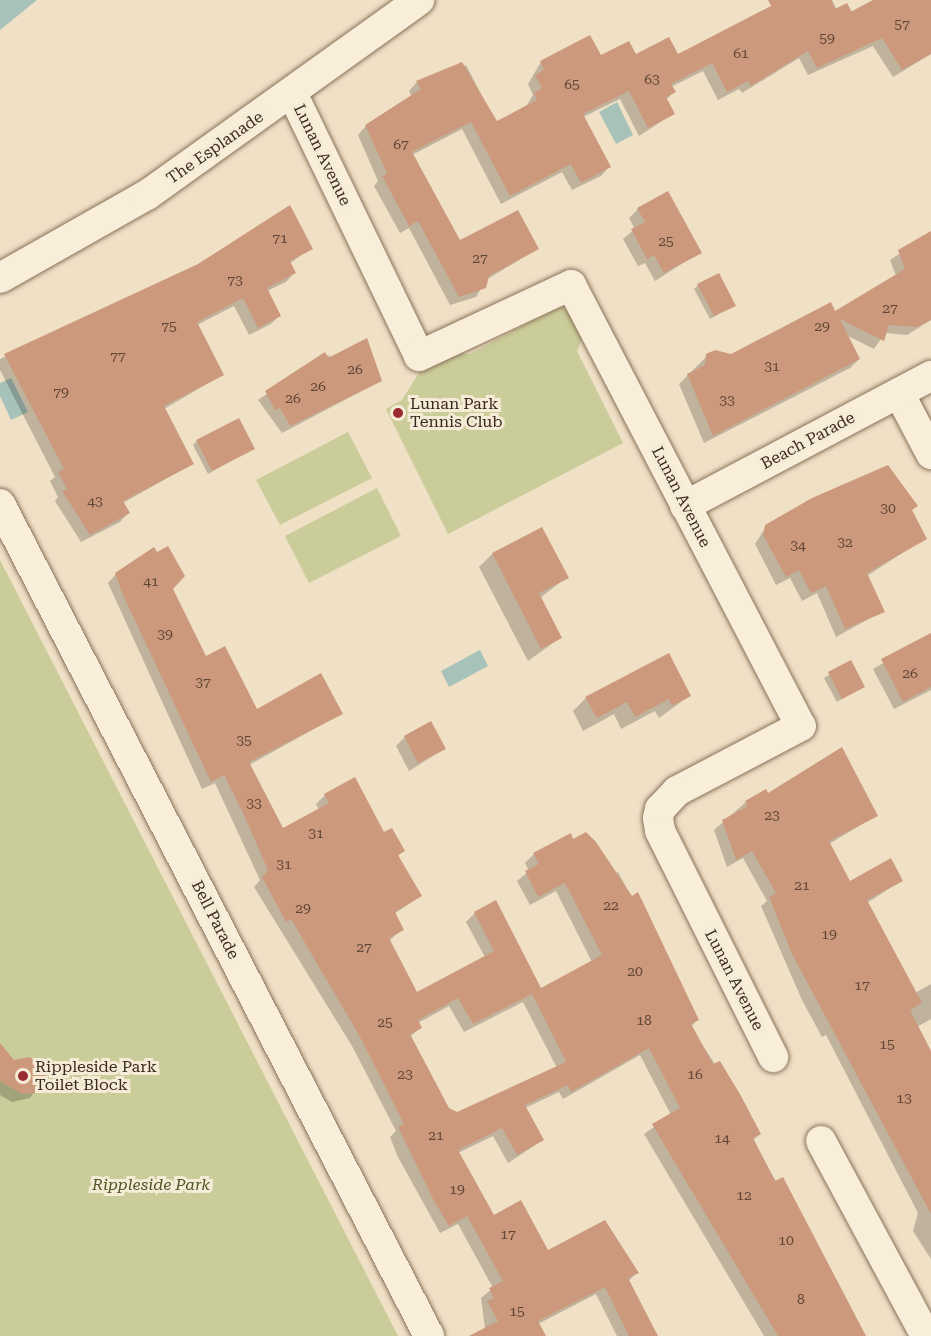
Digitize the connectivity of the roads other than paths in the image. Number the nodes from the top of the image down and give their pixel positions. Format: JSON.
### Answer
{"nodes":[{"id":1,"x":419,"y":0,"type":"edge"},
{"id":2,"x":292,"y":93,"type":"junction"},
{"id":3,"x":0,"y":278,"type":"edge"},
{"id":4,"x":931,"y":376,"type":"edge"},
{"id":5,"x":899,"y":393,"type":"junction"},
{"id":6,"x":931,"y":454,"type":"edge"},
{"id":7,"x":0,"y":504,"type":"edge"},
{"id":8,"x":685,"y":506,"type":"junction"},
{"id":9,"x":772,"y":1057,"type":"dead end"},
{"id":10,"x":820,"y":1141,"type":"dead end"},
{"id":11,"x":429,"y":1336,"type":"edge"},
{"id":12,"x":926,"y":1336,"type":"edge"}],
"edges":[{"from":1,"to":2,"type":"street","name":"The Esplanade"},
{"from":2,"to":3,"type":"street","name":"The Esplanade"},
{"from":2,"to":8,"type":"street","name":"Lunan Avenue"},
{"from":4,"to":5,"type":"street","name":"Beach Parade"},
{"from":5,"to":6,"type":"street"},
{"from":5,"to":8,"type":"street","name":"Beach Parade"},
{"from":7,"to":11,"type":"street","name":"Bell Parade"},
{"from":8,"to":9,"type":"street","name":"Lunan Avenue"},
{"from":10,"to":12,"type":"street"}]}
